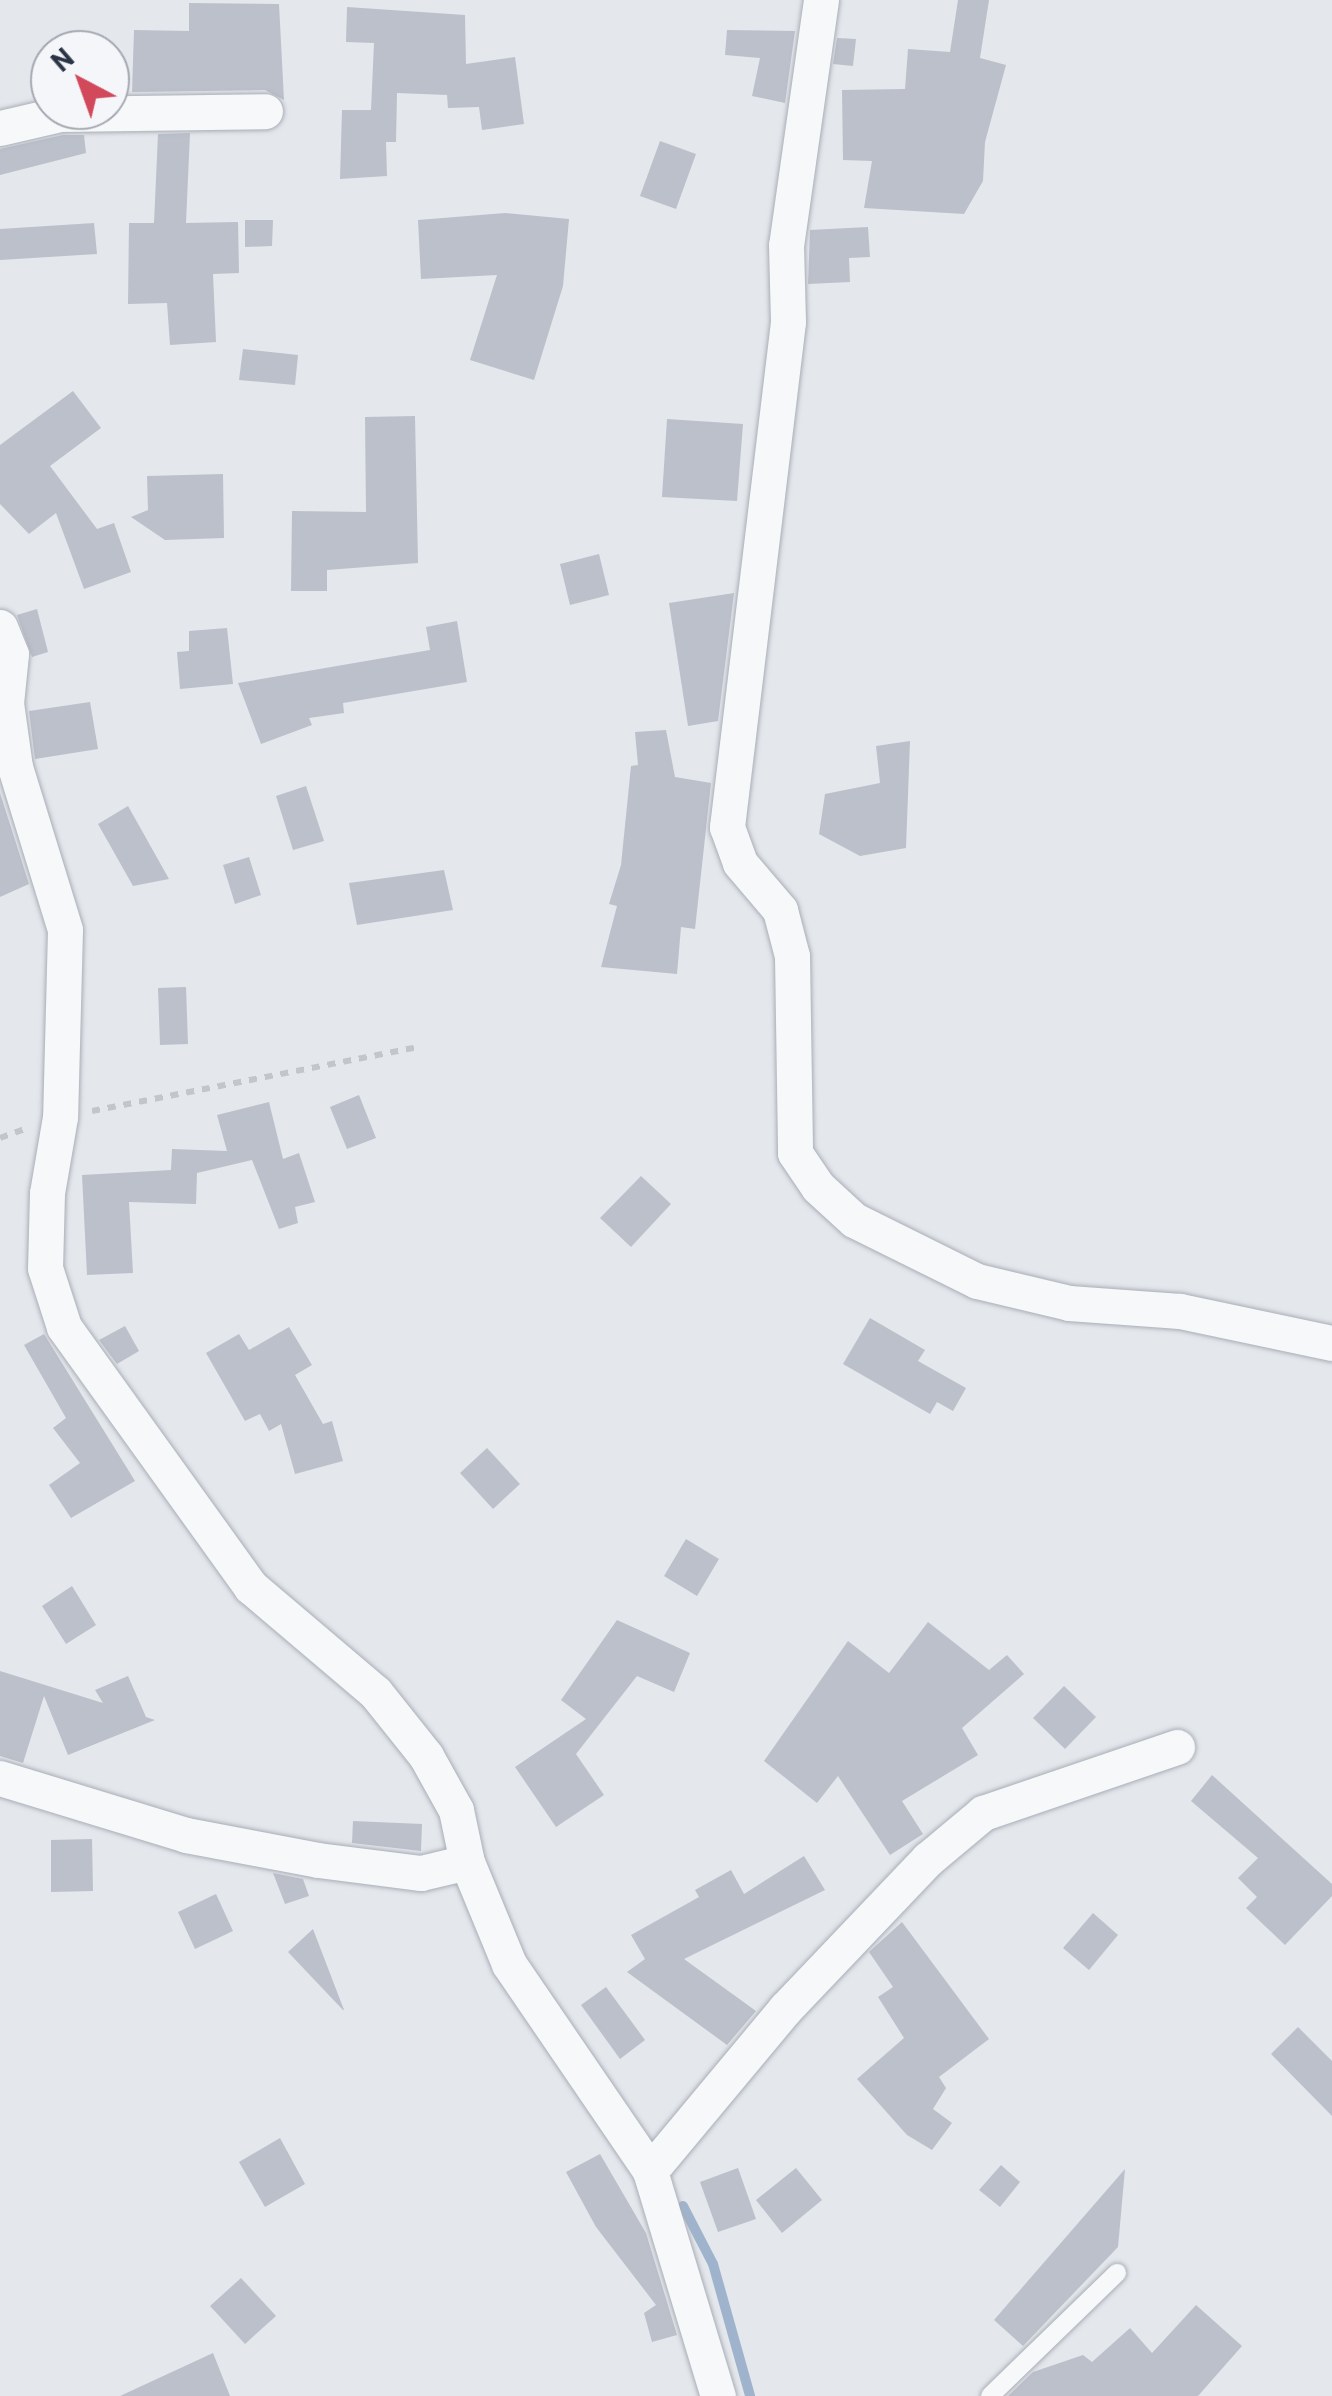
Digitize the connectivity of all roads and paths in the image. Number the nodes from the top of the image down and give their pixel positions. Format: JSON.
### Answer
{"nodes":[{"id":1,"x":821,"y":0,"type":"edge"},
{"id":2,"x":265,"y":112,"type":"dead end"},
{"id":3,"x":0,"y":128,"type":"edge"},
{"id":4,"x":0,"y":627,"type":"edge"},
{"id":5,"x":417,"y":1046,"type":"dead end"},
{"id":6,"x":60,"y":1117,"type":"junction"},
{"id":7,"x":0,"y":1138,"type":"edge"},
{"id":8,"x":1332,"y":1343,"type":"edge"},
{"id":9,"x":1177,"y":1746,"type":"dead end"},
{"id":10,"x":0,"y":1778,"type":"edge"},
{"id":11,"x":467,"y":1862,"type":"junction"},
{"id":12,"x":650,"y":2171,"type":"junction"},
{"id":13,"x":1116,"y":2274,"type":"dead end"},
{"id":14,"x":718,"y":2396,"type":"edge"},
{"id":15,"x":990,"y":2396,"type":"edge"}],
"edges":[{"from":1,"to":8,"type":"street"},
{"from":2,"to":3,"type":"street"},
{"from":4,"to":6,"type":"street"},
{"from":5,"to":6,"type":"path"},
{"from":6,"to":7,"type":"path"},
{"from":6,"to":11,"type":"street"},
{"from":9,"to":12,"type":"street"},
{"from":10,"to":11,"type":"street"},
{"from":11,"to":12,"type":"street"},
{"from":12,"to":14,"type":"street"},
{"from":13,"to":15,"type":"lane"}]}
